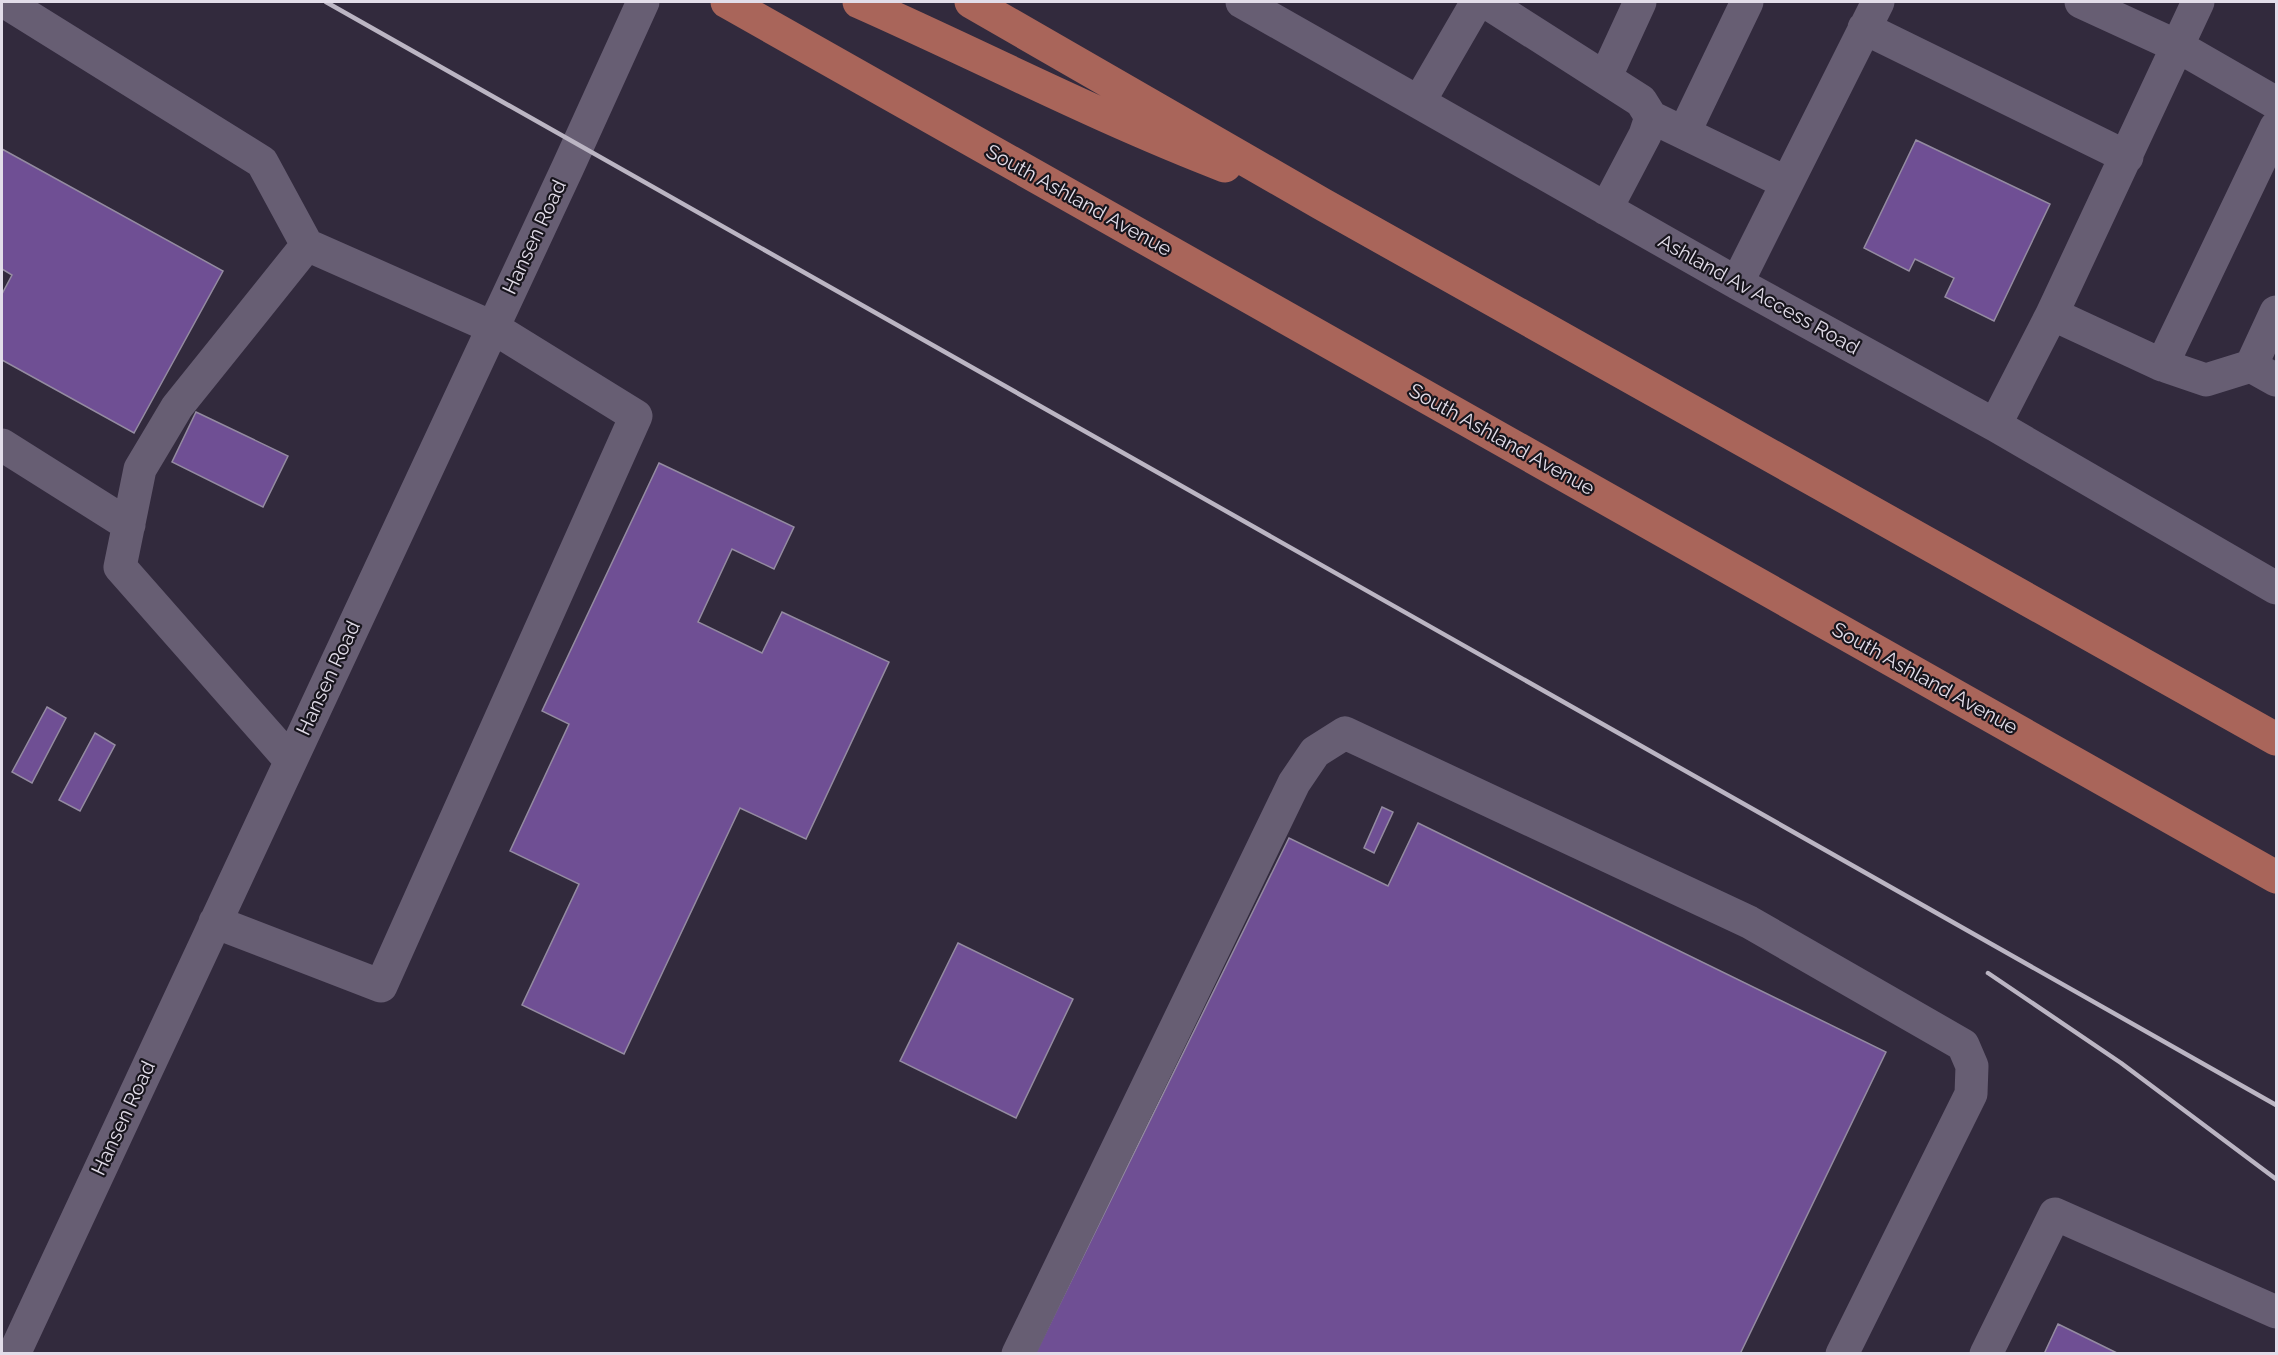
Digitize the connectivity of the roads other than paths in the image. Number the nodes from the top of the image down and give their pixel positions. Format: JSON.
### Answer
{"nodes":[{"id":1,"x":5,"y":2,"type":"edge"},
{"id":2,"x":643,"y":2,"type":"edge"},
{"id":3,"x":728,"y":2,"type":"edge"},
{"id":4,"x":859,"y":2,"type":"edge"},
{"id":5,"x":970,"y":2,"type":"edge"},
{"id":6,"x":1242,"y":2,"type":"edge"},
{"id":7,"x":1477,"y":2,"type":"edge"},
{"id":8,"x":1486,"y":2,"type":"edge"},
{"id":9,"x":1640,"y":2,"type":"edge"},
{"id":10,"x":1747,"y":2,"type":"edge"},
{"id":11,"x":2081,"y":2,"type":"edge"},
{"id":12,"x":2198,"y":2,"type":"edge"},
{"id":13,"x":1871,"y":15,"type":"edge"},
{"id":14,"x":2179,"y":47,"type":"junction"},
{"id":15,"x":1605,"y":78,"type":"junction"},
{"id":16,"x":1419,"y":102,"type":"junction"},
{"id":17,"x":2277,"y":103,"type":"edge"},
{"id":18,"x":1651,"y":117,"type":"junction"},
{"id":19,"x":2277,"y":127,"type":"edge"},
{"id":20,"x":1684,"y":133,"type":"junction"},
{"id":21,"x":2127,"y":157,"type":"junction"},
{"id":22,"x":1787,"y":183,"type":"junction"},
{"id":23,"x":1322,"y":204,"type":"junction"},
{"id":24,"x":1606,"y":209,"type":"junction"},
{"id":25,"x":307,"y":244,"type":"junction"},
{"id":26,"x":1737,"y":283,"type":"junction"},
{"id":27,"x":2277,"y":312,"type":"edge"},
{"id":28,"x":2052,"y":314,"type":"junction"},
{"id":29,"x":492,"y":327,"type":"junction"},
{"id":30,"x":2162,"y":365,"type":"junction"},
{"id":31,"x":2264,"y":373,"type":"edge"},
{"id":32,"x":1995,"y":425,"type":"junction"},
{"id":33,"x":2,"y":445,"type":"edge"},
{"id":34,"x":129,"y":525,"type":"junction"},
{"id":35,"x":2277,"y":588,"type":"edge"},
{"id":36,"x":2277,"y":739,"type":"edge"},
{"id":37,"x":290,"y":760,"type":"junction"},
{"id":38,"x":2277,"y":877,"type":"edge"},
{"id":39,"x":215,"y":922,"type":"junction"},
{"id":40,"x":2277,"y":1312,"type":"edge"},
{"id":41,"x":14,"y":1353,"type":"edge"},
{"id":42,"x":1018,"y":1353,"type":"edge"},
{"id":43,"x":1842,"y":1353,"type":"edge"},
{"id":44,"x":1986,"y":1353,"type":"edge"}],
"edges":[{"from":1,"to":25,"type":"street"},
{"from":2,"to":29,"type":"street","name":"Hansen Road"},
{"from":3,"to":38,"type":"main road","name":"South Ashland Avenue"},
{"from":4,"to":23,"type":"main road"},
{"from":5,"to":23,"type":"main road"},
{"from":6,"to":16,"type":"street","name":"Ashland Av Access Road"},
{"from":7,"to":16,"type":"street"},
{"from":8,"to":15,"type":"street"},
{"from":9,"to":15,"type":"street"},
{"from":10,"to":20,"type":"street"},
{"from":11,"to":14,"type":"street"},
{"from":12,"to":14,"type":"street"},
{"from":13,"to":21,"type":"street"},
{"from":13,"to":22,"type":"street"},
{"from":14,"to":17,"type":"street"},
{"from":14,"to":21,"type":"street"},
{"from":15,"to":18,"type":"street"},
{"from":16,"to":24,"type":"street","name":"Ashland Av Access Road"},
{"from":18,"to":20,"type":"street"},
{"from":18,"to":24,"type":"street"},
{"from":19,"to":30,"type":"street"},
{"from":20,"to":22,"type":"street"},
{"from":21,"to":28,"type":"street"},
{"from":22,"to":26,"type":"street"},
{"from":23,"to":36,"type":"main road"},
{"from":24,"to":26,"type":"street","name":"Ashland Av Access Road"},
{"from":25,"to":29,"type":"street"},
{"from":25,"to":34,"type":"street"},
{"from":26,"to":32,"type":"street","name":"Ashland Av Access Road"},
{"from":27,"to":31,"type":"street"},
{"from":28,"to":30,"type":"street"},
{"from":28,"to":32,"type":"street"},
{"from":29,"to":37,"type":"street","name":"Hansen Road"},
{"from":29,"to":39,"type":"street"},
{"from":30,"to":31,"type":"street"},
{"from":32,"to":35,"type":"street","name":"Ashland Av Access Road"},
{"from":33,"to":34,"type":"street"},
{"from":34,"to":37,"type":"street"},
{"from":37,"to":39,"type":"street","name":"Hansen Road"},
{"from":39,"to":41,"type":"street","name":"Hansen Road"},
{"from":40,"to":44,"type":"street"},
{"from":42,"to":43,"type":"street"}]}
